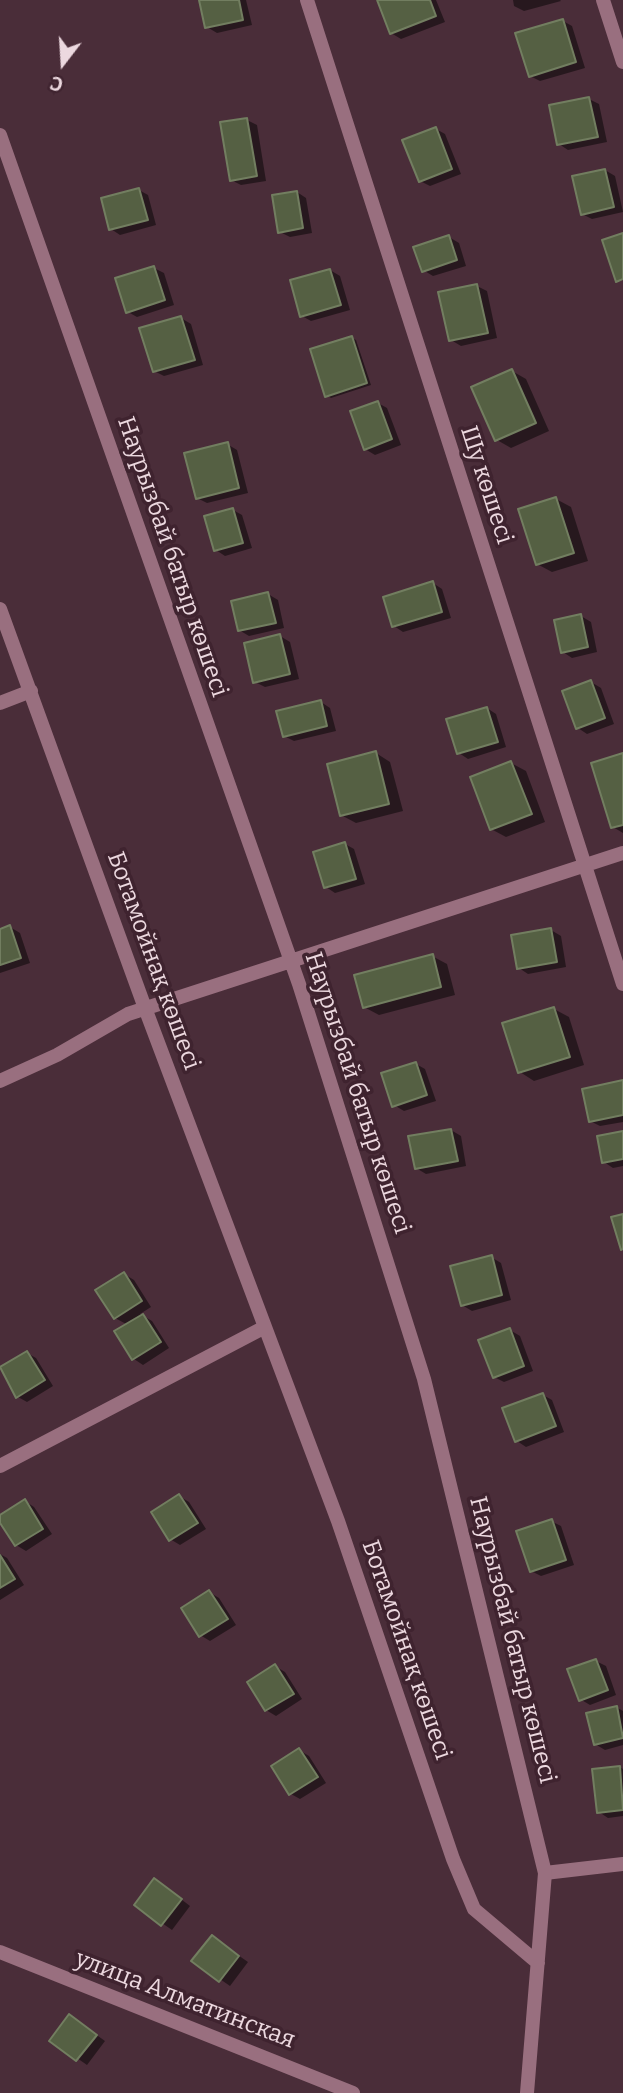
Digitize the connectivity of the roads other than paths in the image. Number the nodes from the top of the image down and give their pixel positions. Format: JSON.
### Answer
{"nodes":[{"id":1,"x":307,"y":0,"type":"edge"},
{"id":2,"x":603,"y":0,"type":"edge"},
{"id":3,"x":623,"y":62,"type":"edge"},
{"id":4,"x":0,"y":135,"type":"edge"},
{"id":5,"x":0,"y":609,"type":"edge"},
{"id":6,"x":31,"y":691,"type":"junction"},
{"id":7,"x":0,"y":703,"type":"edge"},
{"id":8,"x":623,"y":853,"type":"edge"},
{"id":9,"x":584,"y":864,"type":"junction"},
{"id":10,"x":291,"y":961,"type":"junction"},
{"id":11,"x":623,"y":984,"type":"edge"},
{"id":12,"x":145,"y":1008,"type":"junction"},
{"id":13,"x":0,"y":1080,"type":"edge"},
{"id":14,"x":265,"y":1327,"type":"junction"},
{"id":15,"x":0,"y":1466,"type":"edge"},
{"id":16,"x":623,"y":1864,"type":"edge"},
{"id":17,"x":545,"y":1874,"type":"junction"},
{"id":18,"x":0,"y":1952,"type":"edge"},
{"id":19,"x":538,"y":1962,"type":"junction"},
{"id":20,"x":353,"y":2093,"type":"edge"},
{"id":21,"x":527,"y":2093,"type":"edge"}],
"edges":[{"from":1,"to":9,"type":"street","name":"Шу көшесі"},
{"from":2,"to":3,"type":"street"},
{"from":4,"to":10,"type":"street","name":"Наурызбай батыр көшесі"},
{"from":5,"to":6,"type":"street","name":"Ботамойнақ көшесі"},
{"from":6,"to":7,"type":"street"},
{"from":6,"to":12,"type":"street","name":"Ботамойнақ көшесі"},
{"from":8,"to":9,"type":"street"},
{"from":9,"to":10,"type":"street"},
{"from":9,"to":11,"type":"street","name":"Шу көшесі"},
{"from":10,"to":12,"type":"street"},
{"from":10,"to":17,"type":"street","name":"Наурызбай батыр көшесі"},
{"from":12,"to":13,"type":"street"},
{"from":12,"to":14,"type":"street","name":"Ботамойнақ көшесі"},
{"from":14,"to":15,"type":"street"},
{"from":14,"to":19,"type":"street","name":"Ботамойнақ көшесі"},
{"from":16,"to":17,"type":"street"},
{"from":17,"to":19,"type":"street","name":"Наурызбай батыр көшесі"},
{"from":18,"to":20,"type":"street","name":"улица Алматинская"},
{"from":19,"to":21,"type":"street","name":"Наурызбай батыр көшесі"}]}
